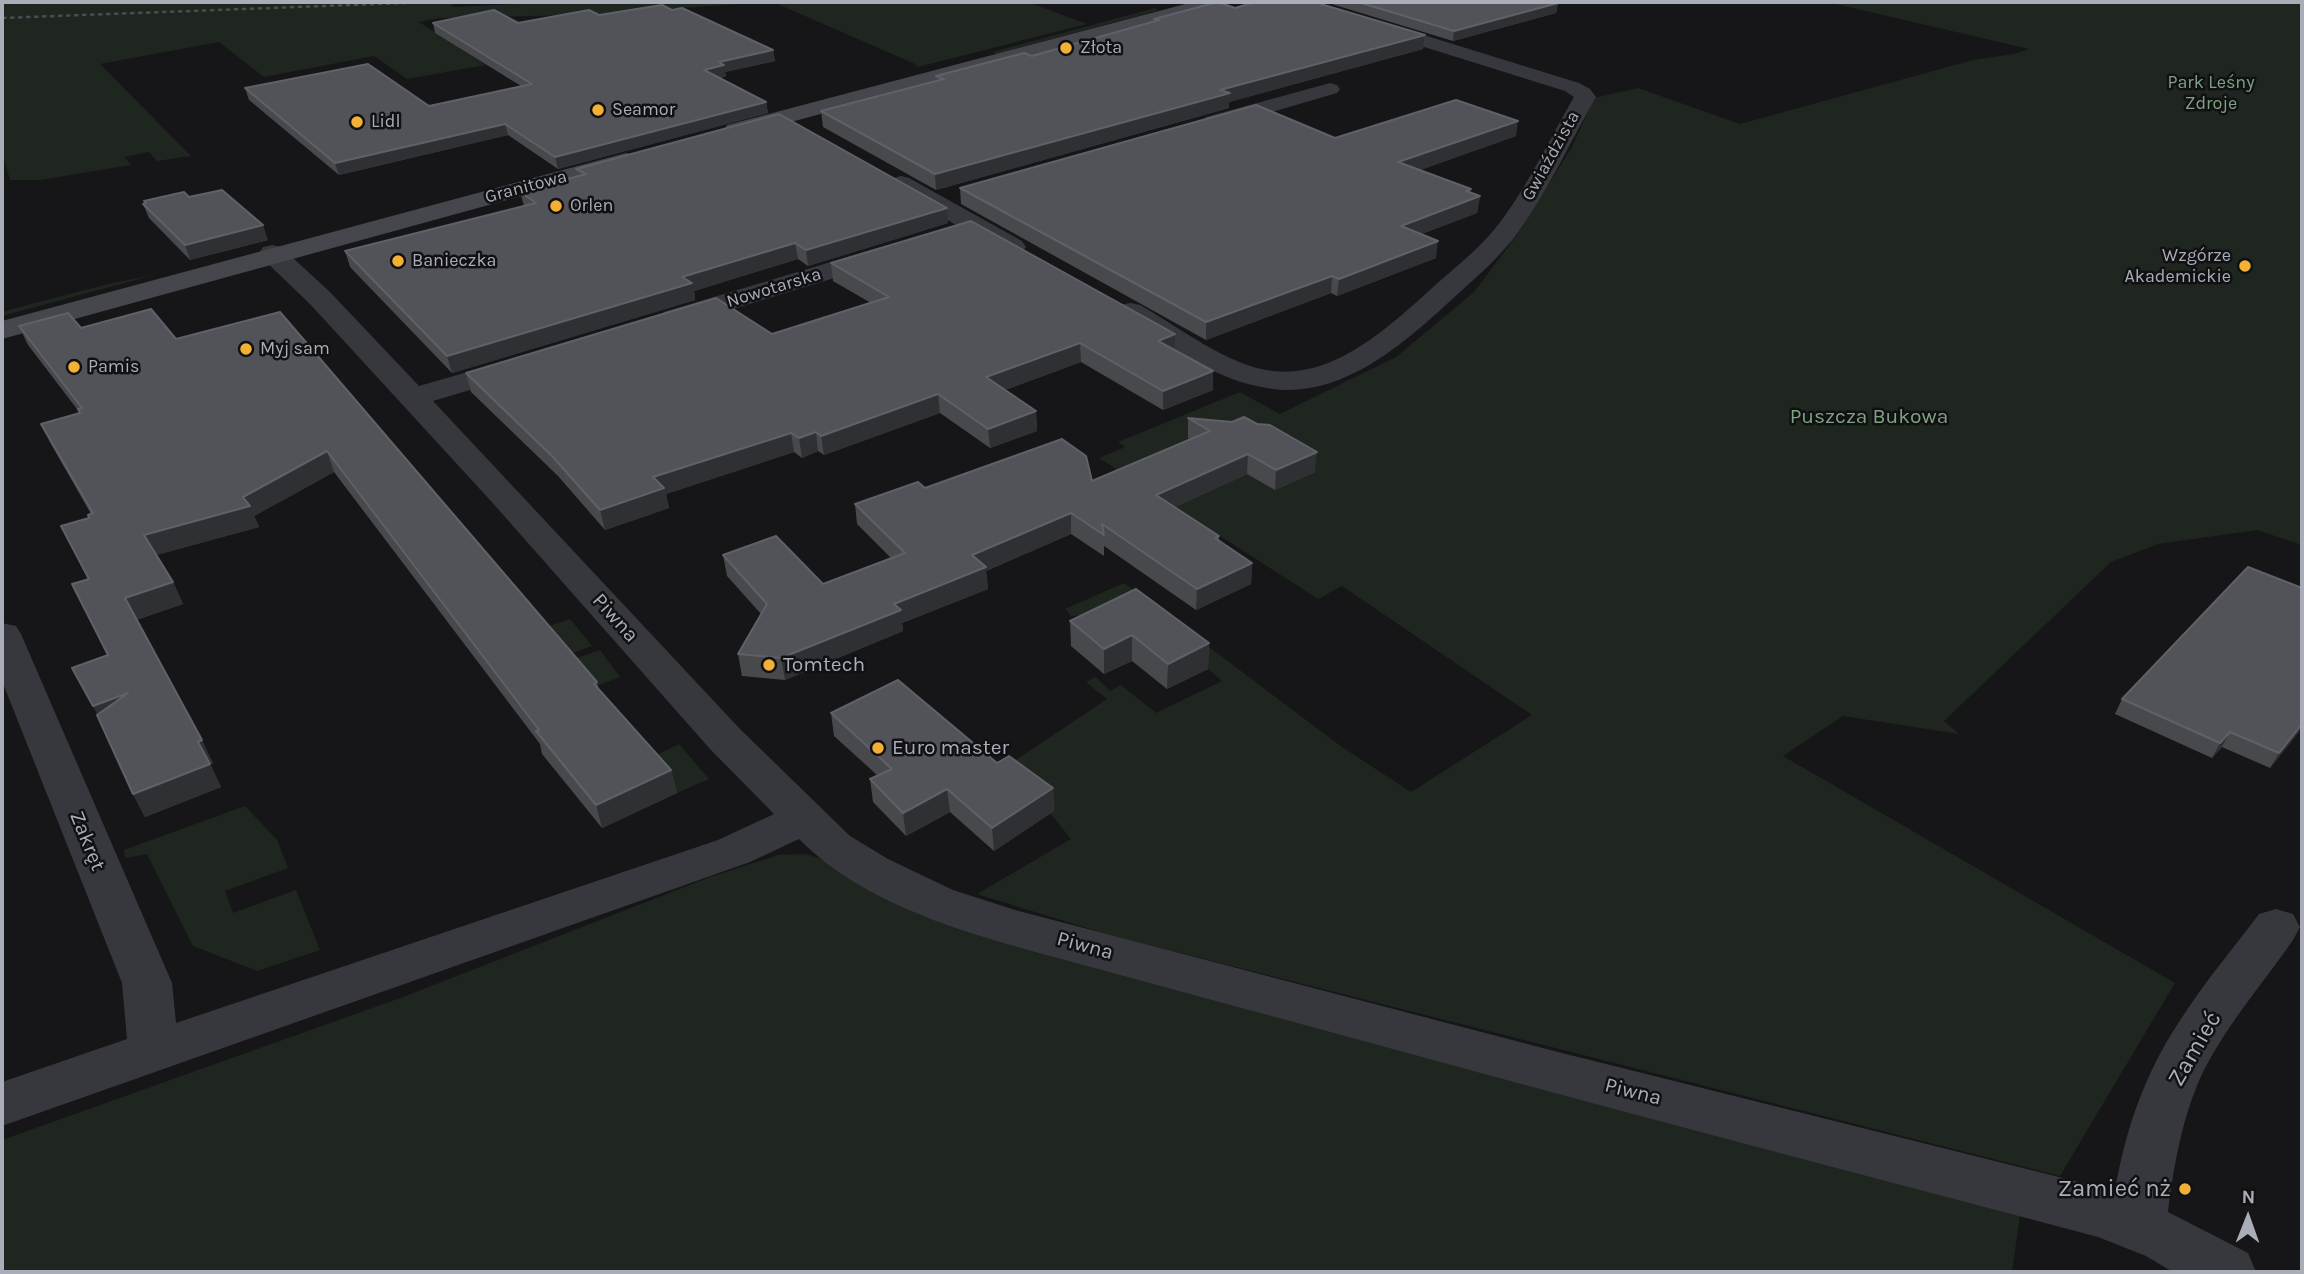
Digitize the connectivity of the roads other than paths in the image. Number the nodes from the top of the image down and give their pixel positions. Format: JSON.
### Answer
{"nodes":[{"id":1,"x":1213,"y":2,"type":"edge"},
{"id":2,"x":1299,"y":2,"type":"edge"},
{"id":3,"x":1330,"y":89,"type":"dead end"},
{"id":4,"x":1258,"y":110,"type":"junction"},
{"id":5,"x":783,"y":117,"type":"junction"},
{"id":6,"x":1291,"y":123,"type":"edge"},
{"id":7,"x":1197,"y":127,"type":"edge"},
{"id":8,"x":808,"y":131,"type":"edge"},
{"id":9,"x":714,"y":135,"type":"edge"},
{"id":10,"x":645,"y":154,"type":"edge"},
{"id":11,"x":885,"y":174,"type":"edge"},
{"id":12,"x":957,"y":194,"type":"dead end"},
{"id":13,"x":934,"y":201,"type":"junction"},
{"id":14,"x":975,"y":226,"type":"junction"},
{"id":15,"x":938,"y":237,"type":"edge"},
{"id":16,"x":901,"y":249,"type":"edge"},
{"id":17,"x":274,"y":254,"type":"junction"},
{"id":18,"x":1035,"y":258,"type":"edge"},
{"id":19,"x":1104,"y":297,"type":"edge"},
{"id":20,"x":652,"y":325,"type":"edge"},
{"id":21,"x":2,"y":330,"type":"edge"},
{"id":22,"x":551,"y":356,"type":"edge"},
{"id":23,"x":411,"y":398,"type":"junction"},
{"id":24,"x":2,"y":634,"type":"edge"},
{"id":25,"x":805,"y":818,"type":"junction"},
{"id":26,"x":2276,"y":927,"type":"dead end"},
{"id":27,"x":154,"y":1052,"type":"junction"},
{"id":28,"x":2,"y":1104,"type":"edge"},
{"id":29,"x":2137,"y":1226,"type":"junction"},
{"id":30,"x":2227,"y":1272,"type":"edge"}],
"edges":[{"from":1,"to":5,"type":"street"},
{"from":2,"to":19,"type":"street","name":"Gwiaździsta"},
{"from":3,"to":4,"type":"street"},
{"from":4,"to":6,"type":"street"},
{"from":4,"to":7,"type":"street"},
{"from":5,"to":8,"type":"street"},
{"from":5,"to":9,"type":"street"},
{"from":10,"to":17,"type":"street","name":"Granitowa"},
{"from":11,"to":13,"type":"street"},
{"from":12,"to":13,"type":"street"},
{"from":13,"to":14,"type":"street"},
{"from":14,"to":15,"type":"street"},
{"from":14,"to":18,"type":"street"},
{"from":16,"to":20,"type":"street","name":"Nowotarska"},
{"from":17,"to":21,"type":"street","name":"Granitowa"},
{"from":17,"to":23,"type":"street","name":"Piwna"},
{"from":22,"to":23,"type":"street"},
{"from":23,"to":25,"type":"street","name":"Piwna"},
{"from":24,"to":27,"type":"street","name":"Zakręt"},
{"from":25,"to":27,"type":"street"},
{"from":25,"to":29,"type":"street","name":"Piwna"},
{"from":26,"to":29,"type":"street","name":"Zamieć"},
{"from":27,"to":28,"type":"street"},
{"from":29,"to":30,"type":"street","name":"Piwna"}]}
